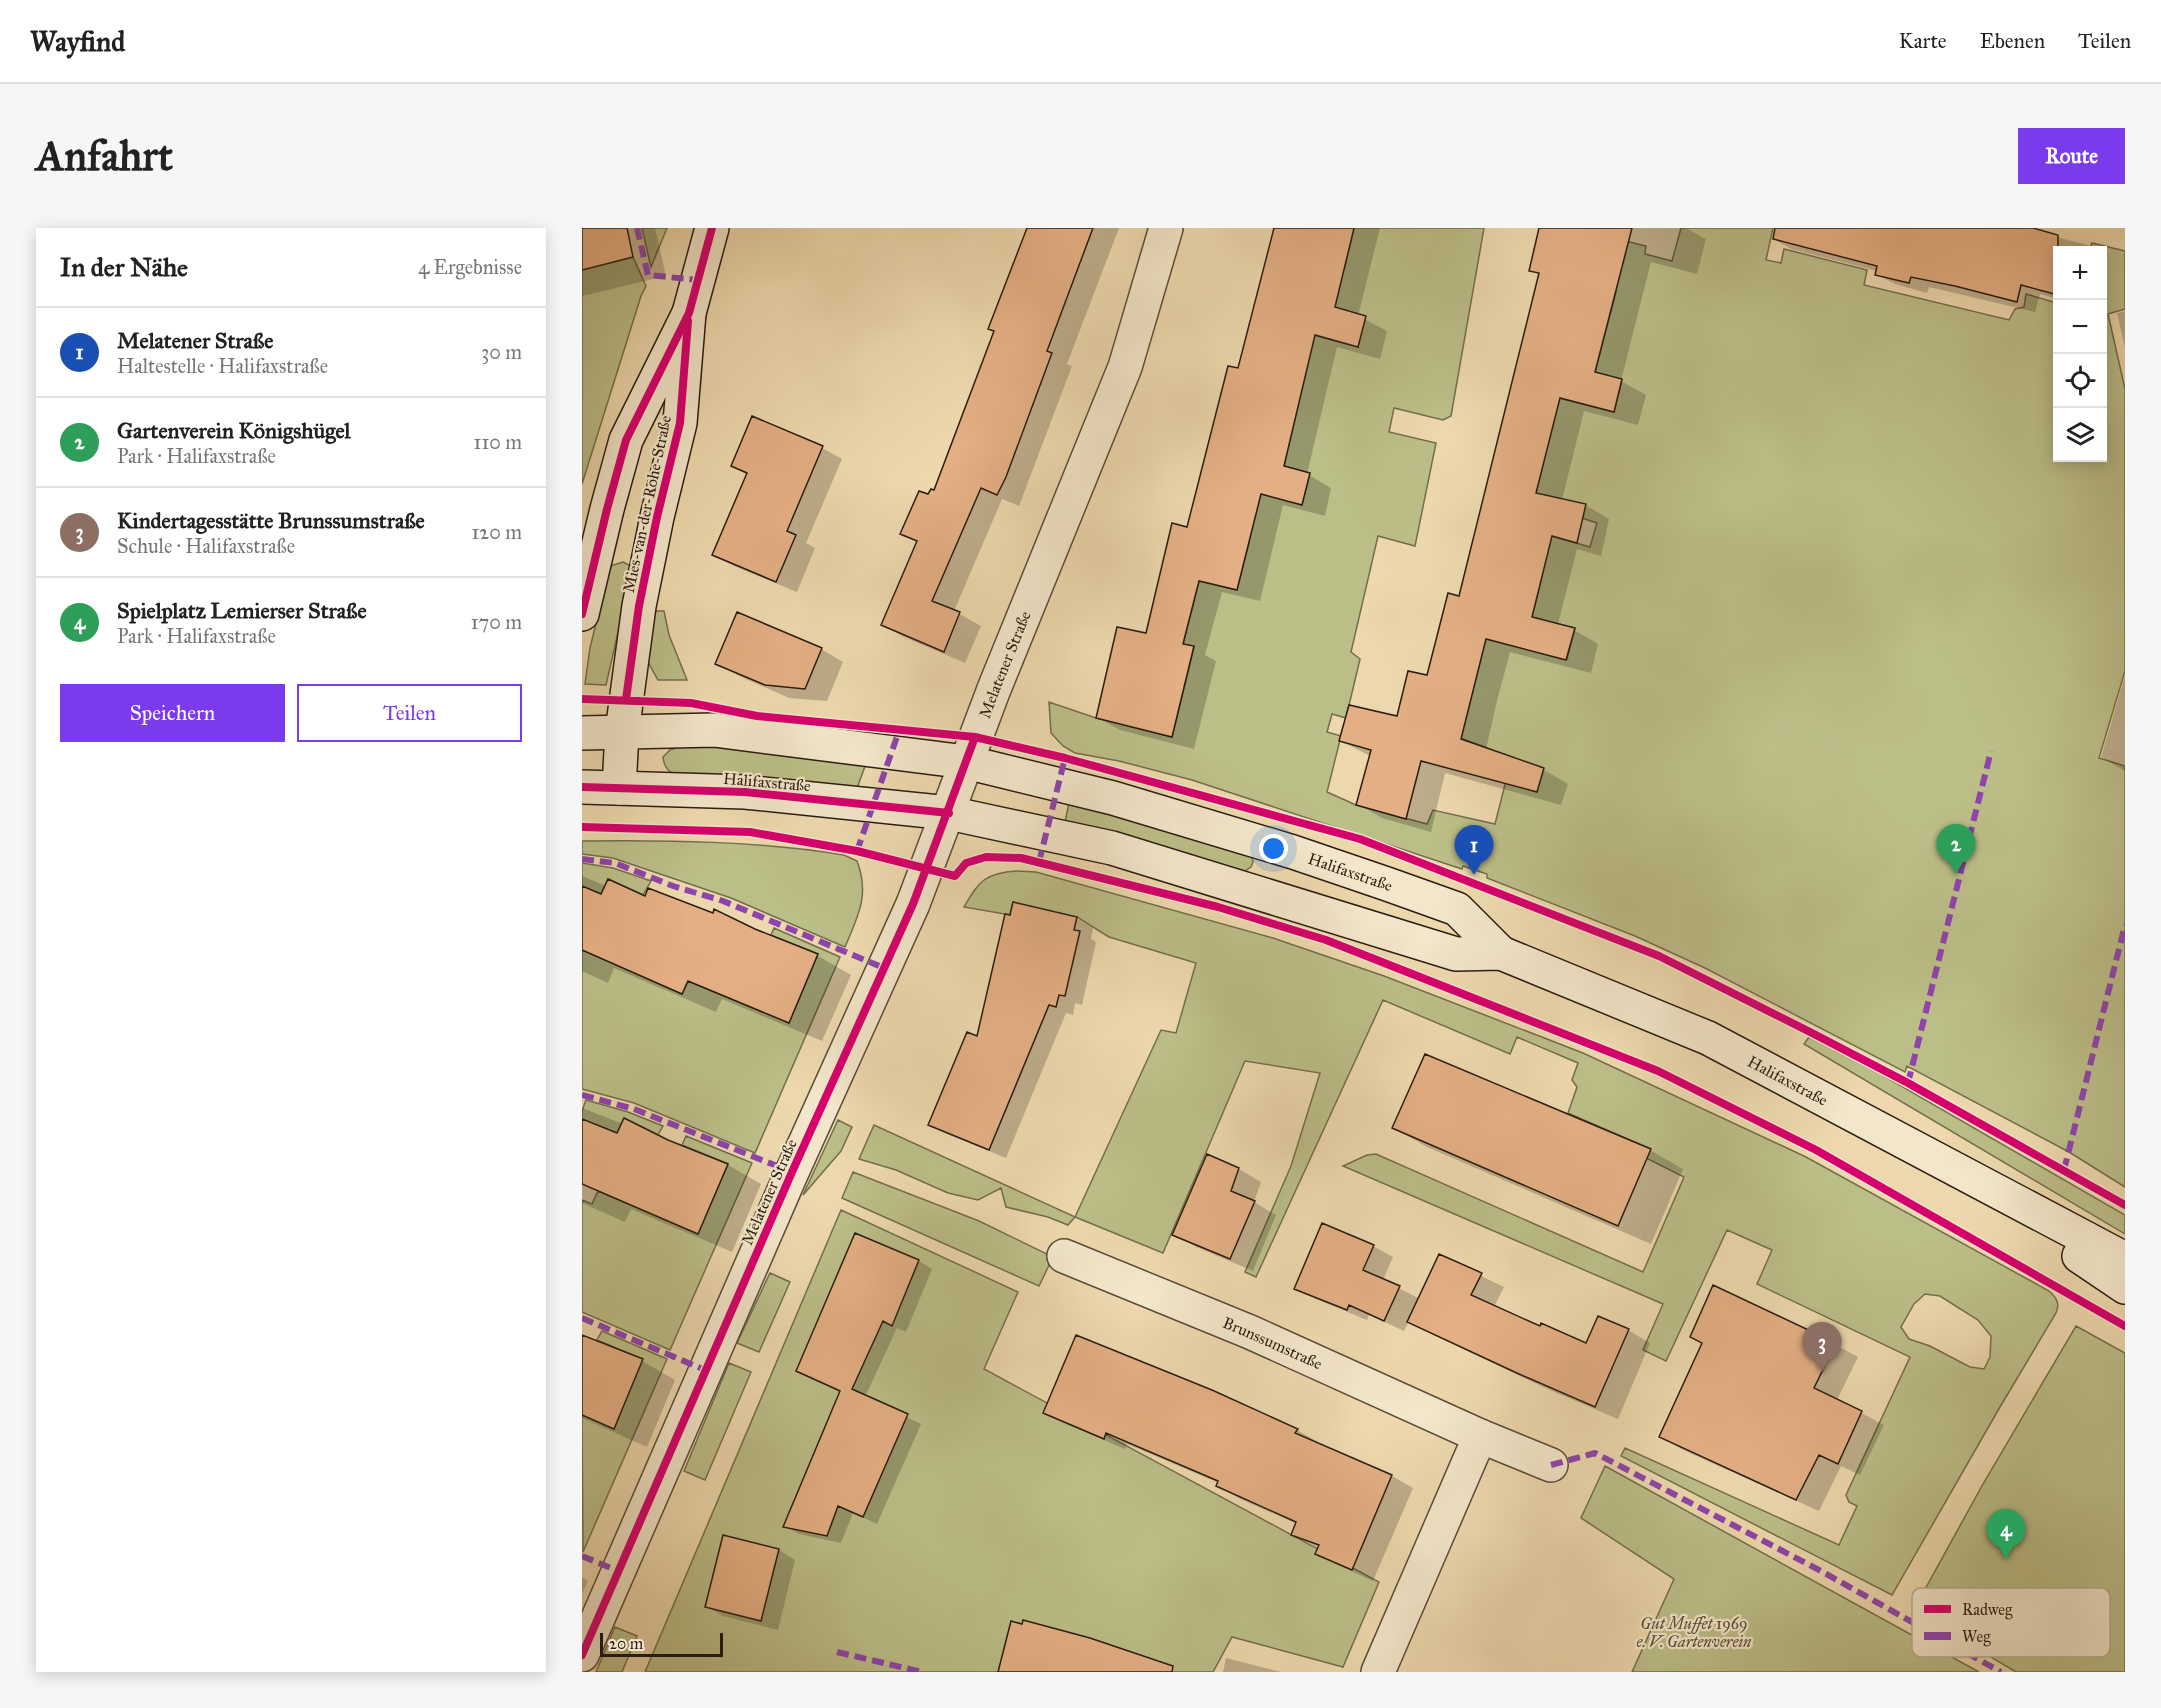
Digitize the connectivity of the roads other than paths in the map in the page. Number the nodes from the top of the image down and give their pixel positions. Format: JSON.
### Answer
{"nodes":[{"id":1,"x":712,"y":228,"type":"edge"},
{"id":2,"x":1166,"y":228,"type":"edge"},
{"id":3,"x":689,"y":313,"type":"junction"},
{"id":4,"x":582,"y":614,"type":"edge"},
{"id":5,"x":622,"y":732,"type":"junction"},
{"id":6,"x":582,"y":733,"type":"edge"},
{"id":7,"x":966,"y":762,"type":"junction"},
{"id":8,"x":582,"y":787,"type":"edge"},
{"id":9,"x":619,"y":788,"type":"junction"},
{"id":10,"x":949,"y":813,"type":"junction"},
{"id":11,"x":1500,"y":953,"type":"junction"},
{"id":12,"x":1938,"y":1160,"type":"junction"},
{"id":13,"x":1064,"y":1256,"type":"dead end"},
{"id":14,"x":2125,"y":1259,"type":"edge"},
{"id":15,"x":2125,"y":1287,"type":"edge"},
{"id":16,"x":1480,"y":1436,"type":"junction"},
{"id":17,"x":1551,"y":1466,"type":"dead end"},
{"id":18,"x":582,"y":1655,"type":"edge"},
{"id":19,"x":1378,"y":1672,"type":"edge"}],
"edges":[{"from":1,"to":3,"type":"street","name":"Mies-van-der-Rohe-Straße"},
{"from":2,"to":7,"type":"street","name":"Melatener Straße"},
{"from":3,"to":4,"type":"street","name":"Mies-van-der-Rohe-Straße"},
{"from":3,"to":5,"type":"street","name":"Mies-van-der-Rohe-Straße"},
{"from":5,"to":6,"type":"street","name":"Halifaxstraße"},
{"from":5,"to":7,"type":"street","name":"Halifaxstraße"},
{"from":5,"to":9,"type":"street","name":"Mies-van-der-Rohe-Straße"},
{"from":7,"to":10,"type":"street","name":"Melatener Straße"},
{"from":7,"to":11,"type":"street","name":"Halifaxstraße"},
{"from":8,"to":9,"type":"street","name":"Halifaxstraße"},
{"from":9,"to":10,"type":"street","name":"Halifaxstraße"},
{"from":10,"to":11,"type":"street","name":"Halifaxstraße"},
{"from":10,"to":18,"type":"street","name":"Melatener Straße"},
{"from":11,"to":12,"type":"street","name":"Halifaxstraße"},
{"from":12,"to":14,"type":"street","name":"Halifaxstraße"},
{"from":12,"to":15,"type":"street","name":"Halifaxstraße"},
{"from":13,"to":16,"type":"street","name":"Brunssumstraße"},
{"from":16,"to":17,"type":"street","name":"Brunssumstraße"},
{"from":16,"to":19,"type":"street"}]}
